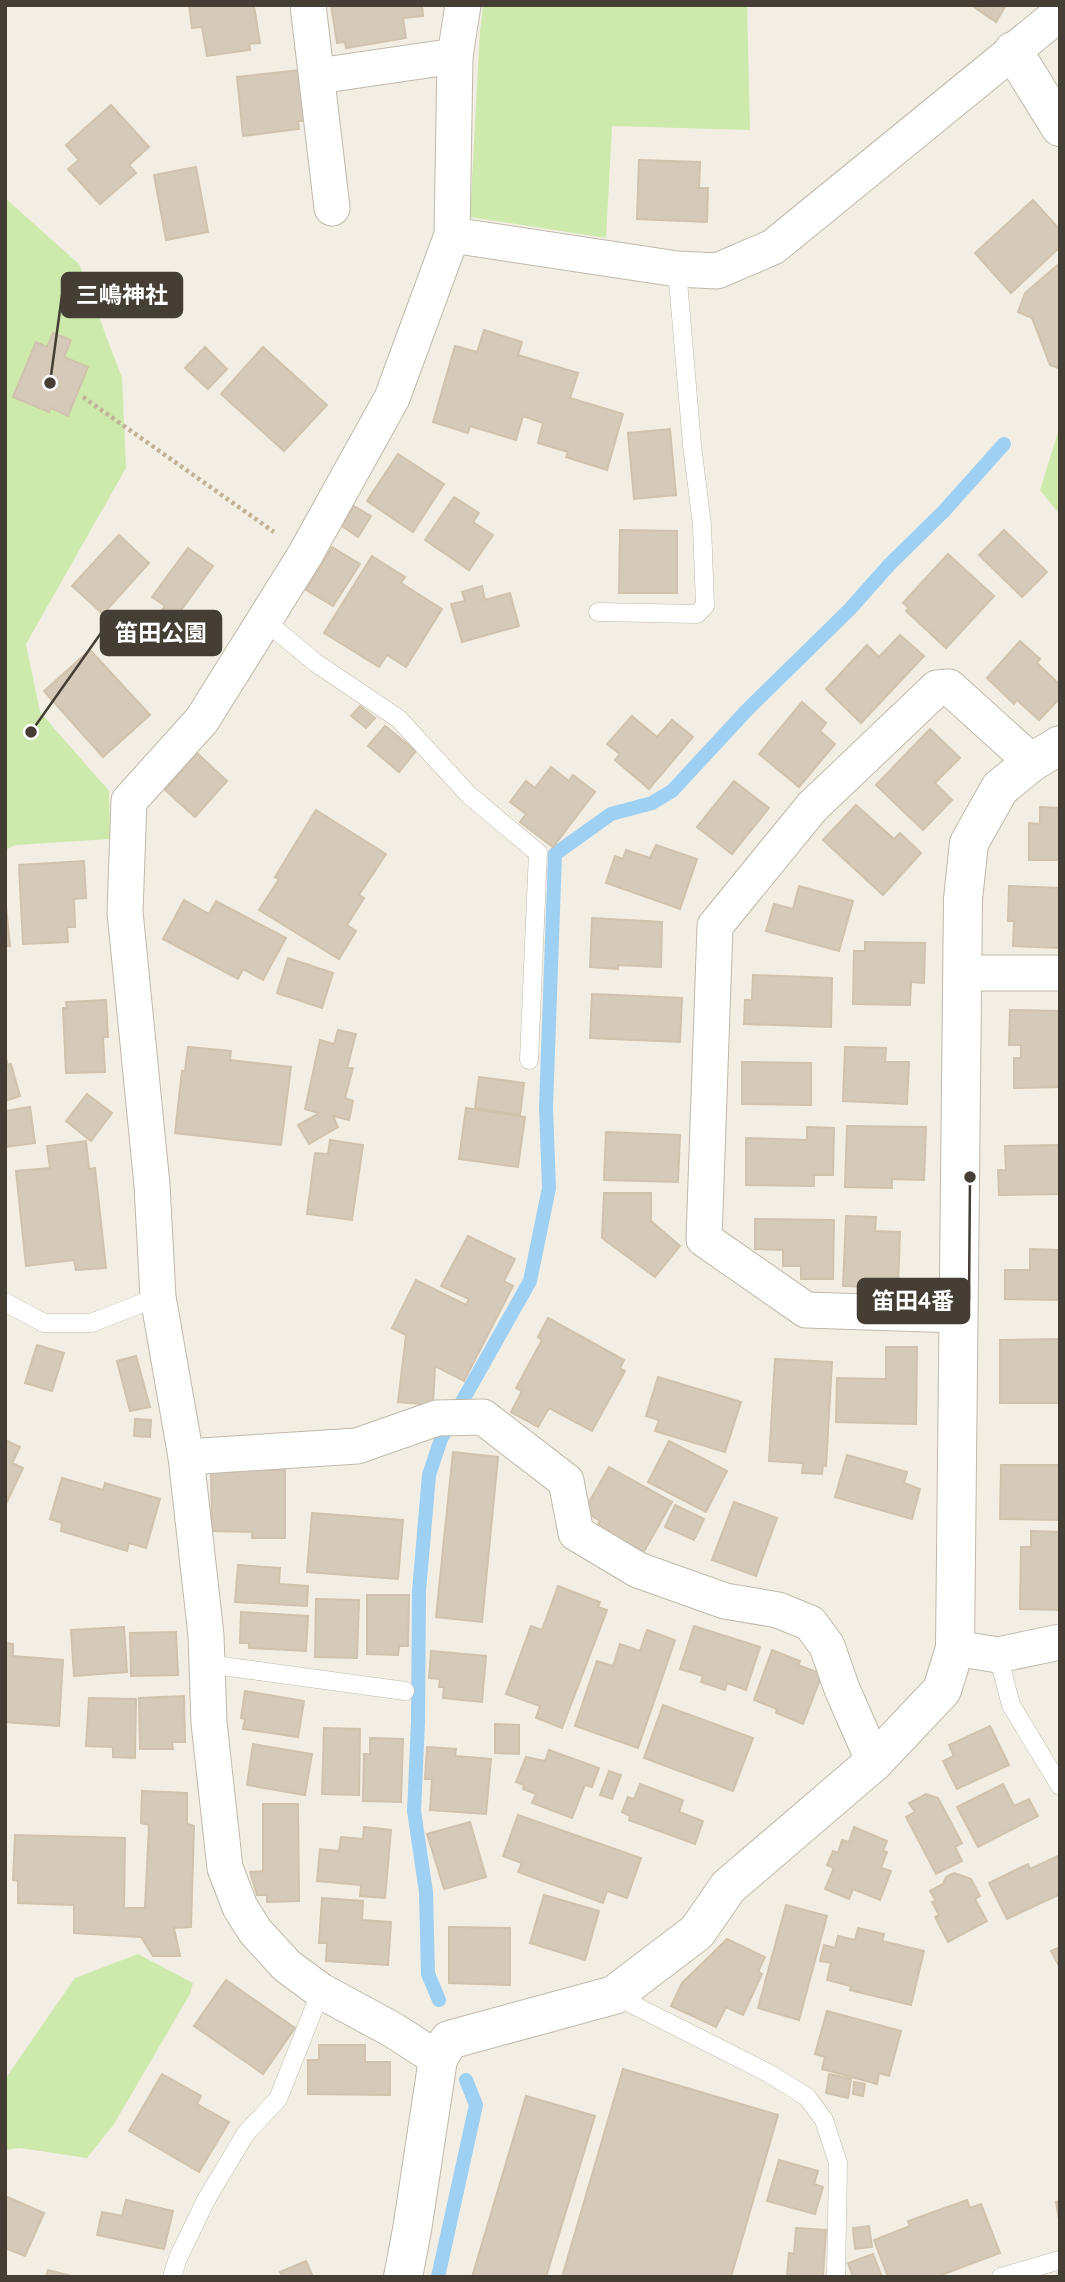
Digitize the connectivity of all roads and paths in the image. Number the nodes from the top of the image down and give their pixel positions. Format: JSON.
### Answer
{"nodes":[{"id":1,"x":308,"y":5,"type":"edge"},
{"id":2,"x":463,"y":5,"type":"edge"},
{"id":3,"x":1060,"y":13,"type":"edge"},
{"id":4,"x":1013,"y":51,"type":"junction"},
{"id":5,"x":456,"y":57,"type":"junction"},
{"id":6,"x":318,"y":76,"type":"junction"},
{"id":7,"x":1060,"y":127,"type":"edge"},
{"id":8,"x":332,"y":208,"type":"dead end"},
{"id":9,"x":452,"y":235,"type":"junction"},
{"id":10,"x":677,"y":269,"type":"junction"},
{"id":11,"x":83,"y":397,"type":"dead end"},
{"id":12,"x":306,"y":555,"type":"junction"},
{"id":13,"x":598,"y":612,"type":"dead end"},
{"id":14,"x":264,"y":620,"type":"junction"},
{"id":15,"x":1046,"y":753,"type":"edge"},
{"id":16,"x":962,"y":973,"type":"junction"},
{"id":17,"x":1060,"y":974,"type":"edge"},
{"id":18,"x":530,"y":1060,"type":"dead end"},
{"id":19,"x":158,"y":1297,"type":"junction"},
{"id":20,"x":5,"y":1302,"type":"edge"},
{"id":21,"x":958,"y":1315,"type":"junction"},
{"id":22,"x":186,"y":1457,"type":"junction"},
{"id":23,"x":1060,"y":1642,"type":"edge"},
{"id":24,"x":955,"y":1648,"type":"junction"},
{"id":25,"x":998,"y":1655,"type":"junction"},
{"id":26,"x":207,"y":1664,"type":"junction"},
{"id":27,"x":405,"y":1691,"type":"dead end"},
{"id":28,"x":874,"y":1762,"type":"junction"},
{"id":29,"x":1060,"y":1786,"type":"edge"},
{"id":30,"x":321,"y":1990,"type":"junction"},
{"id":31,"x":614,"y":1995,"type":"junction"},
{"id":32,"x":438,"y":2059,"type":"junction"},
{"id":33,"x":1060,"y":2260,"type":"edge"},
{"id":34,"x":172,"y":2277,"type":"edge"},
{"id":35,"x":403,"y":2277,"type":"edge"},
{"id":36,"x":836,"y":2277,"type":"edge"},
{"id":37,"x":1001,"y":2277,"type":"edge"}],
"edges":[{"from":1,"to":6,"type":"street"},
{"from":2,"to":5,"type":"street"},
{"from":3,"to":4,"type":"street"},
{"from":4,"to":7,"type":"street"},
{"from":4,"to":10,"type":"street"},
{"from":5,"to":6,"type":"street"},
{"from":5,"to":9,"type":"street"},
{"from":6,"to":8,"type":"street"},
{"from":9,"to":10,"type":"street"},
{"from":9,"to":12,"type":"street"},
{"from":10,"to":13,"type":"lane"},
{"from":11,"to":12,"type":"path"},
{"from":12,"to":14,"type":"street"},
{"from":14,"to":18,"type":"lane"},
{"from":14,"to":19,"type":"street"},
{"from":15,"to":16,"type":"street"},
{"from":15,"to":21,"type":"street"},
{"from":16,"to":17,"type":"street"},
{"from":16,"to":21,"type":"street"},
{"from":19,"to":20,"type":"lane"},
{"from":19,"to":22,"type":"street"},
{"from":21,"to":24,"type":"street"},
{"from":22,"to":26,"type":"street"},
{"from":22,"to":28,"type":"street"},
{"from":23,"to":25,"type":"street"},
{"from":24,"to":25,"type":"street"},
{"from":24,"to":28,"type":"street"},
{"from":25,"to":29,"type":"lane"},
{"from":26,"to":27,"type":"lane"},
{"from":26,"to":30,"type":"street"},
{"from":28,"to":31,"type":"street"},
{"from":30,"to":32,"type":"street"},
{"from":30,"to":34,"type":"lane"},
{"from":31,"to":32,"type":"street"},
{"from":31,"to":36,"type":"lane"},
{"from":32,"to":35,"type":"street"},
{"from":33,"to":37,"type":"lane"}]}
